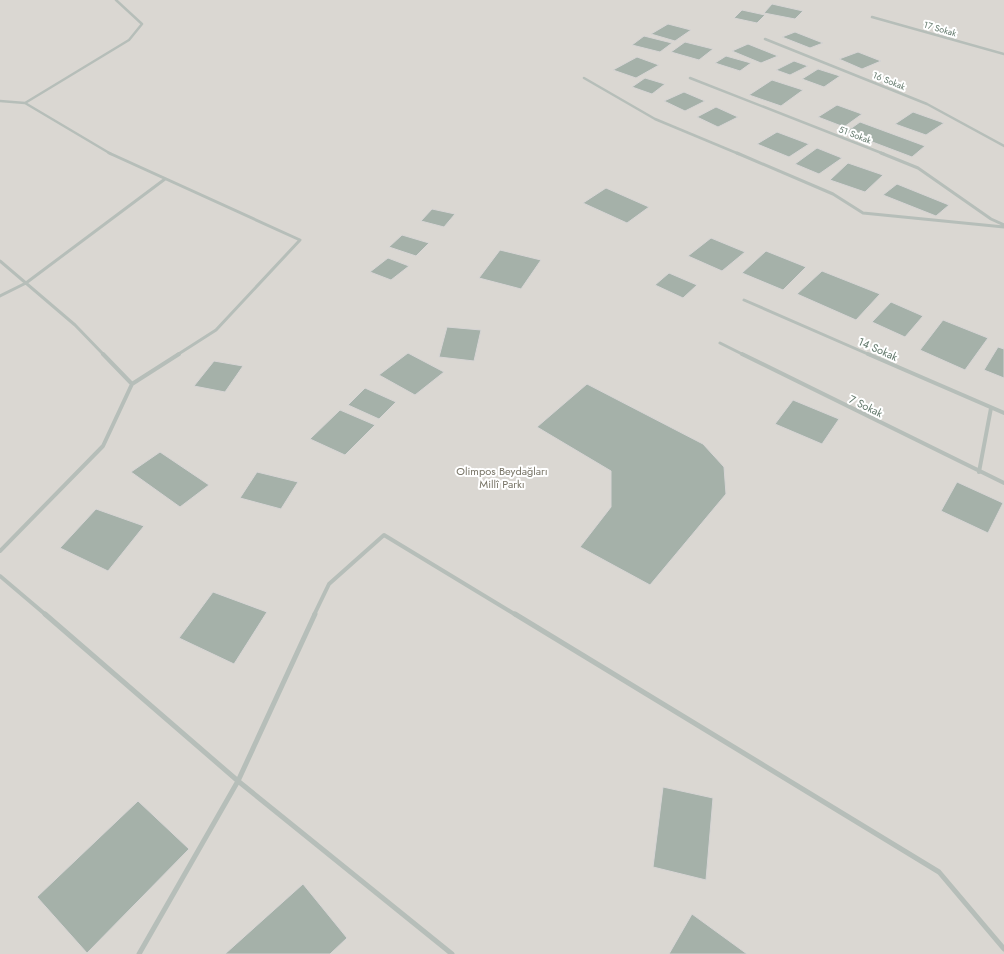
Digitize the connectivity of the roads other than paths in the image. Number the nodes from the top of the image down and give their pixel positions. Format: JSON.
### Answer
{"nodes":[{"id":1,"x":116,"y":0,"type":"edge"},
{"id":2,"x":872,"y":17,"type":"dead end"},
{"id":3,"x":765,"y":39,"type":"dead end"},
{"id":4,"x":1004,"y":54,"type":"edge"},
{"id":5,"x":584,"y":78,"type":"dead end"},
{"id":6,"x":690,"y":78,"type":"dead end"},
{"id":7,"x":0,"y":101,"type":"edge"},
{"id":8,"x":25,"y":103,"type":"junction"},
{"id":9,"x":1004,"y":146,"type":"edge"},
{"id":10,"x":165,"y":179,"type":"junction"},
{"id":11,"x":1004,"y":226,"type":"edge"},
{"id":12,"x":0,"y":261,"type":"edge"},
{"id":13,"x":26,"y":283,"type":"junction"},
{"id":14,"x":0,"y":296,"type":"edge"},
{"id":15,"x":744,"y":300,"type":"dead end"},
{"id":16,"x":720,"y":343,"type":"dead end"},
{"id":17,"x":132,"y":384,"type":"junction"},
{"id":18,"x":991,"y":408,"type":"junction"},
{"id":19,"x":1004,"y":413,"type":"edge"},
{"id":20,"x":979,"y":472,"type":"junction"},
{"id":21,"x":1004,"y":483,"type":"edge"},
{"id":22,"x":0,"y":551,"type":"edge"},
{"id":23,"x":0,"y":576,"type":"edge"},
{"id":24,"x":238,"y":781,"type":"junction"},
{"id":25,"x":1004,"y":949,"type":"edge"},
{"id":26,"x":139,"y":954,"type":"edge"},
{"id":27,"x":452,"y":954,"type":"edge"}],
"edges":[{"from":1,"to":8,"type":"street"},
{"from":2,"to":4,"type":"street","name":"17 Sokak"},
{"from":3,"to":9,"type":"street","name":"16 Sokak"},
{"from":5,"to":11,"type":"street"},
{"from":6,"to":11,"type":"street","name":"51 Sokak"},
{"from":7,"to":8,"type":"street"},
{"from":8,"to":10,"type":"street"},
{"from":10,"to":13,"type":"street"},
{"from":10,"to":17,"type":"street"},
{"from":12,"to":13,"type":"street"},
{"from":13,"to":14,"type":"street"},
{"from":13,"to":17,"type":"street"},
{"from":15,"to":18,"type":"street","name":"14 Sokak"},
{"from":16,"to":20,"type":"street","name":"7 Sokak"},
{"from":17,"to":22,"type":"street"},
{"from":18,"to":19,"type":"street","name":"14 Sokak"},
{"from":18,"to":20,"type":"street"},
{"from":20,"to":21,"type":"street","name":"7 Sokak"},
{"from":23,"to":24,"type":"street"},
{"from":24,"to":25,"type":"street"},
{"from":24,"to":26,"type":"street"},
{"from":24,"to":27,"type":"street"}]}
